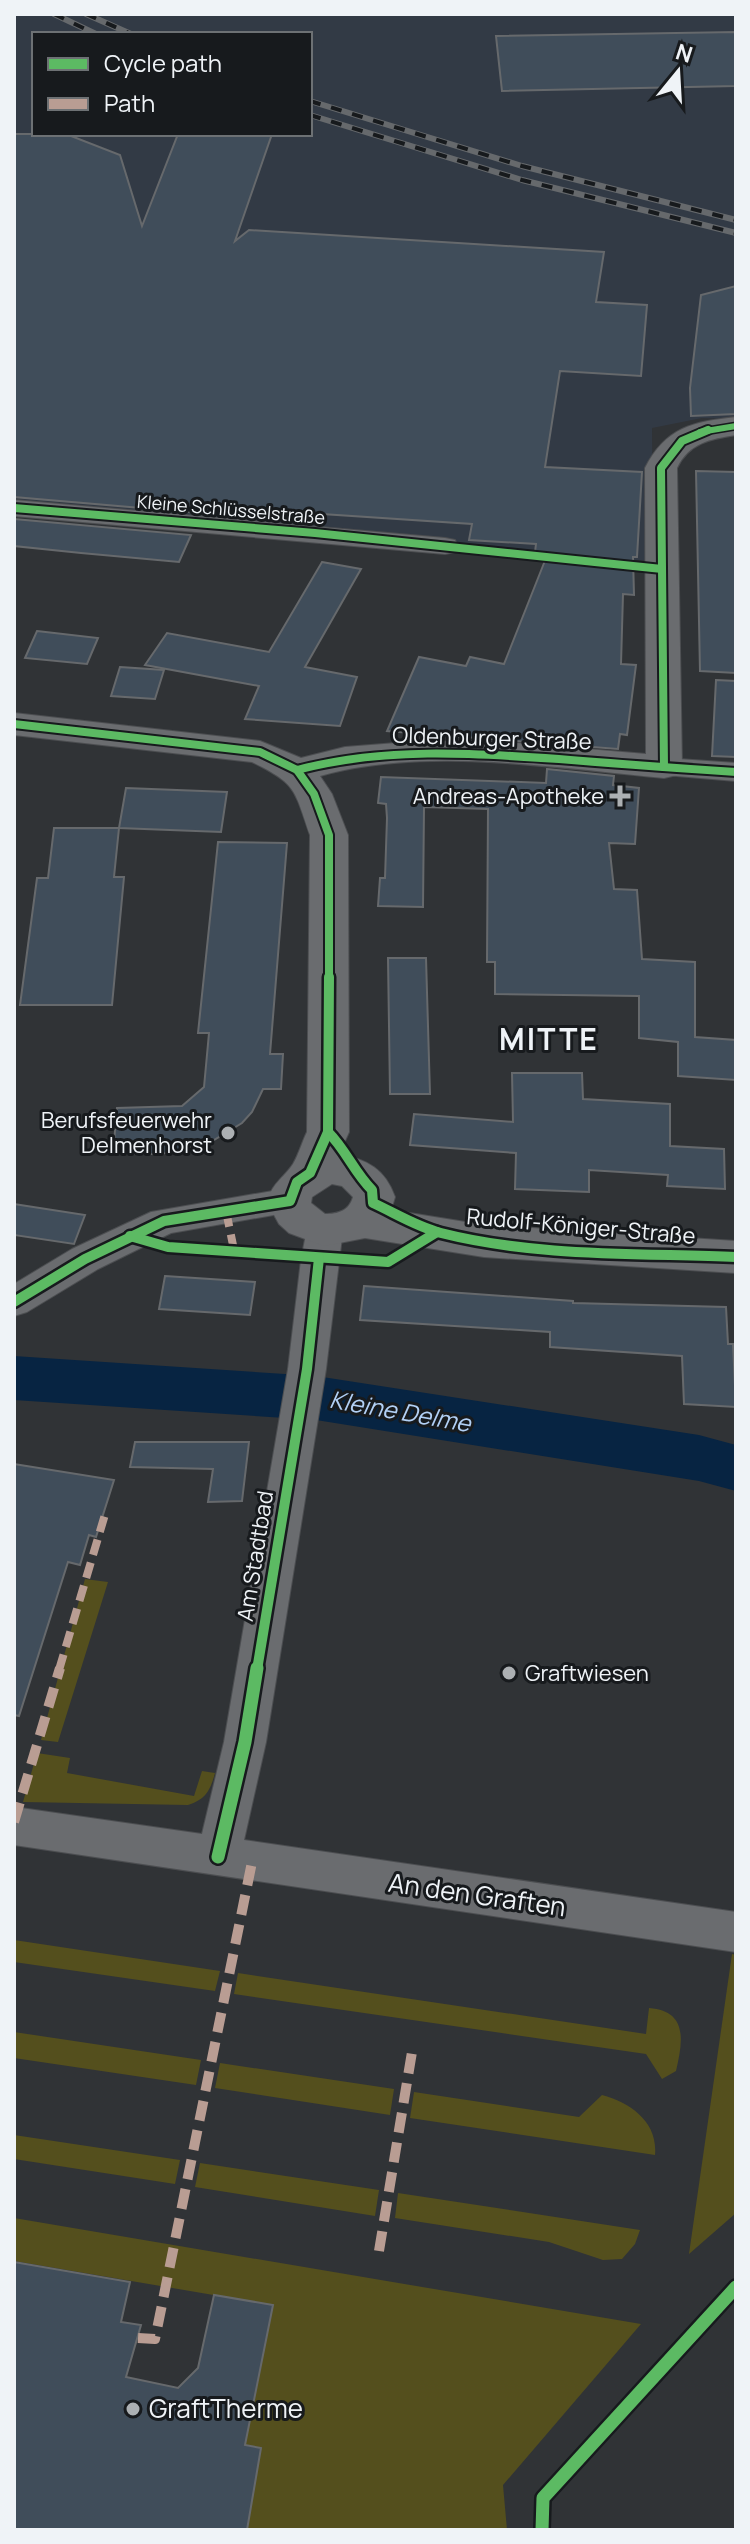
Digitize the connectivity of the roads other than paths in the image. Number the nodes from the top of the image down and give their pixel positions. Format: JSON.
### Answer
{"nodes":[{"id":1,"x":736,"y":426,"type":"edge"},
{"id":2,"x":14,"y":508,"type":"edge"},
{"id":3,"x":445,"y":546,"type":"dead end"},
{"id":4,"x":14,"y":724,"type":"edge"},
{"id":5,"x":664,"y":767,"type":"junction"},
{"id":6,"x":297,"y":770,"type":"junction"},
{"id":7,"x":736,"y":772,"type":"edge"},
{"id":8,"x":328,"y":1132,"type":"junction"},
{"id":9,"x":300,"y":1187,"type":"junction"},
{"id":10,"x":354,"y":1207,"type":"junction"},
{"id":11,"x":736,"y":1257,"type":"edge"},
{"id":12,"x":14,"y":1302,"type":"edge"},
{"id":13,"x":14,"y":1826,"type":"edge"},
{"id":14,"x":218,"y":1857,"type":"junction"},
{"id":15,"x":736,"y":1932,"type":"edge"}],
"edges":[{"from":1,"to":5,"type":"main road"},
{"from":2,"to":3,"type":"street","name":"Kleine Schlüsselstraße"},
{"from":4,"to":6,"type":"main road"},
{"from":5,"to":6,"type":"main road","name":"Oldenburger Straße"},
{"from":5,"to":7,"type":"street","name":"Oldenburger Straße"},
{"from":6,"to":8,"type":"main road"},
{"from":8,"to":9,"type":"main road"},
{"from":8,"to":10,"type":"main road"},
{"from":9,"to":10,"type":"main road","name":"Rudolf-Königer-Straße"},
{"from":9,"to":10,"type":"main road","name":"Rudolf-Königer-Straße"},
{"from":9,"to":12,"type":"street"},
{"from":10,"to":11,"type":"main road","name":"Rudolf-Königer-Straße"},
{"from":10,"to":14,"type":"street","name":"Am Stadtbad"},
{"from":13,"to":14,"type":"street"},
{"from":14,"to":15,"type":"street","name":"An den Graften"}]}
